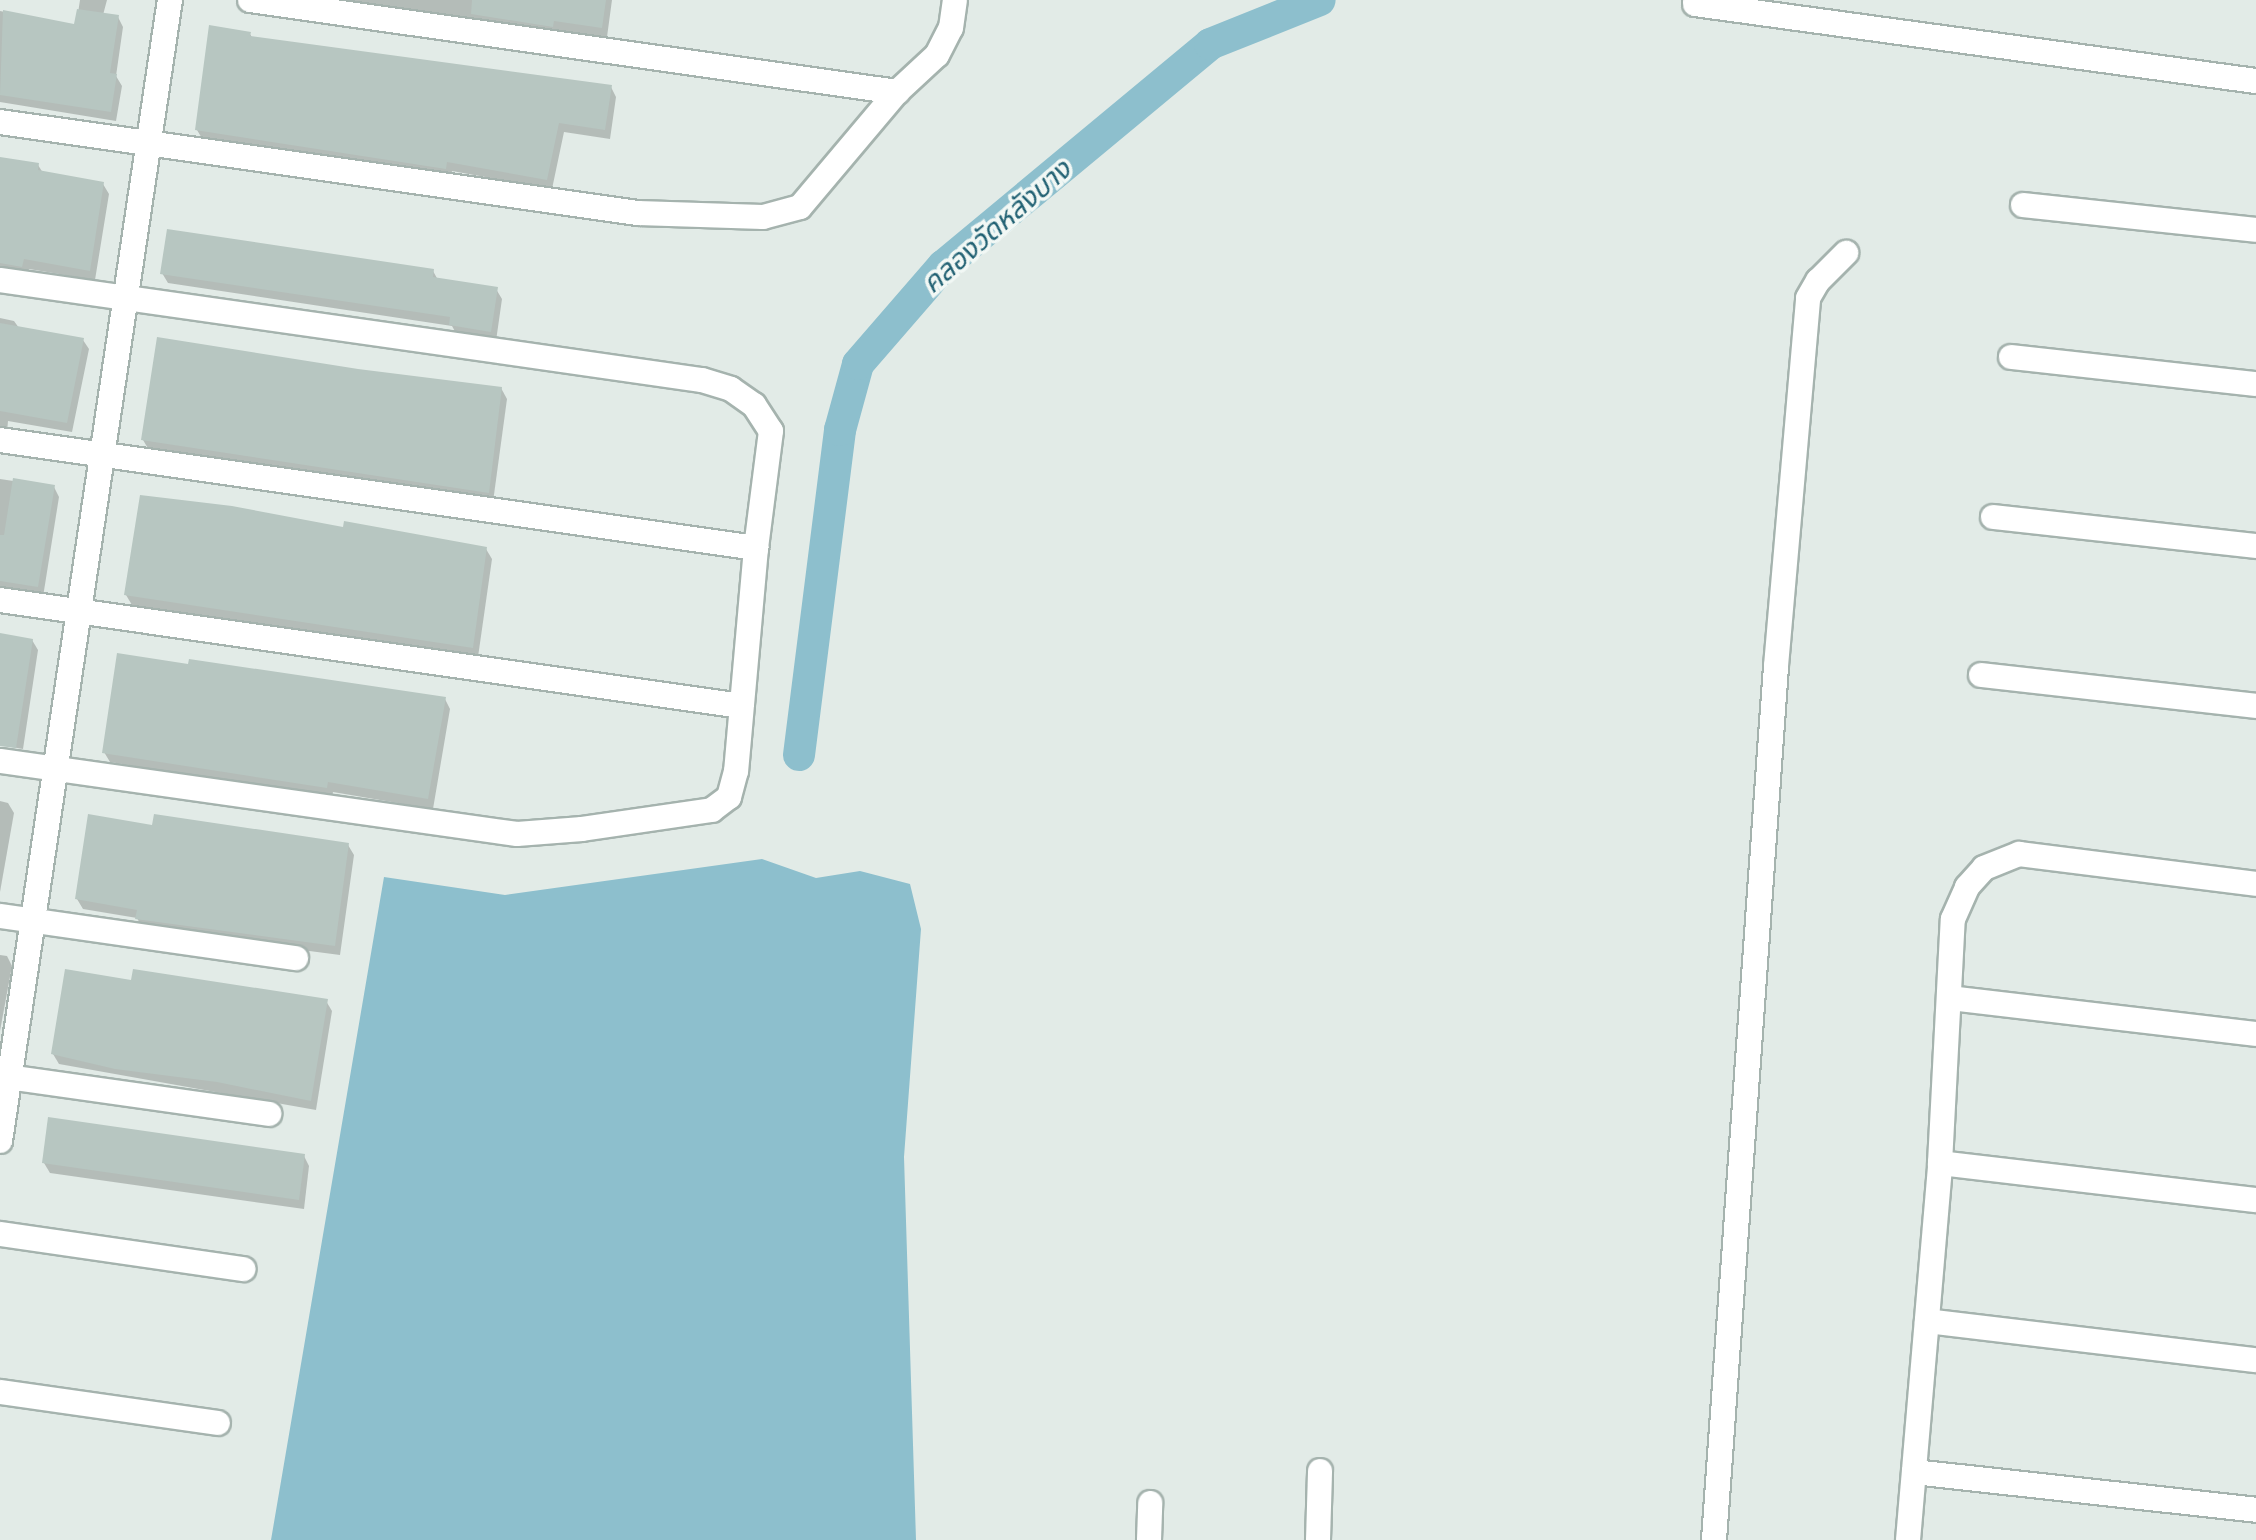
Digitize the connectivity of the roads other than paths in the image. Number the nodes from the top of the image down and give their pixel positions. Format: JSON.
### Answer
{"nodes":[{"id":1,"x":170,"y":0,"type":"edge"},
{"id":2,"x":250,"y":0,"type":"edge"},
{"id":3,"x":955,"y":0,"type":"edge"},
{"id":4,"x":1695,"y":4,"type":"dead end"},
{"id":5,"x":2256,"y":81,"type":"edge"},
{"id":6,"x":897,"y":92,"type":"junction"},
{"id":7,"x":0,"y":122,"type":"edge"},
{"id":8,"x":149,"y":144,"type":"junction"},
{"id":9,"x":2023,"y":205,"type":"dead end"},
{"id":10,"x":2256,"y":230,"type":"edge"},
{"id":11,"x":1846,"y":253,"type":"dead end"},
{"id":12,"x":0,"y":280,"type":"edge"},
{"id":13,"x":126,"y":298,"type":"junction"},
{"id":14,"x":2011,"y":357,"type":"dead end"},
{"id":15,"x":2256,"y":384,"type":"edge"},
{"id":16,"x":0,"y":440,"type":"edge"},
{"id":17,"x":102,"y":455,"type":"junction"},
{"id":18,"x":1993,"y":517,"type":"dead end"},
{"id":19,"x":2256,"y":546,"type":"edge"},
{"id":20,"x":756,"y":548,"type":"junction"},
{"id":21,"x":0,"y":600,"type":"edge"},
{"id":22,"x":79,"y":612,"type":"junction"},
{"id":23,"x":1981,"y":675,"type":"dead end"},
{"id":24,"x":741,"y":706,"type":"junction"},
{"id":25,"x":2256,"y":706,"type":"edge"},
{"id":26,"x":0,"y":761,"type":"edge"},
{"id":27,"x":56,"y":769,"type":"junction"},
{"id":28,"x":2256,"y":884,"type":"edge"},
{"id":29,"x":0,"y":916,"type":"edge"},
{"id":30,"x":33,"y":921,"type":"junction"},
{"id":31,"x":296,"y":958,"type":"dead end"},
{"id":32,"x":1950,"y":998,"type":"junction"},
{"id":33,"x":2256,"y":1034,"type":"edge"},
{"id":34,"x":5,"y":1077,"type":"edge"},
{"id":35,"x":269,"y":1114,"type":"dead end"},
{"id":36,"x":0,"y":1141,"type":"edge"},
{"id":37,"x":1940,"y":1163,"type":"junction"},
{"id":38,"x":2256,"y":1200,"type":"edge"},
{"id":39,"x":0,"y":1234,"type":"edge"},
{"id":40,"x":243,"y":1269,"type":"dead end"},
{"id":41,"x":1927,"y":1321,"type":"junction"},
{"id":42,"x":2256,"y":1360,"type":"edge"},
{"id":43,"x":0,"y":1392,"type":"edge"},
{"id":44,"x":218,"y":1423,"type":"dead end"},
{"id":45,"x":1320,"y":1471,"type":"dead end"},
{"id":46,"x":1914,"y":1472,"type":"junction"},
{"id":47,"x":1150,"y":1503,"type":"dead end"},
{"id":48,"x":2256,"y":1510,"type":"edge"},
{"id":49,"x":1149,"y":1540,"type":"edge"},
{"id":50,"x":1318,"y":1540,"type":"edge"},
{"id":51,"x":1714,"y":1540,"type":"edge"},
{"id":52,"x":1908,"y":1540,"type":"edge"}],
"edges":[{"from":1,"to":8,"type":"street"},
{"from":2,"to":6,"type":"street"},
{"from":3,"to":6,"type":"street"},
{"from":4,"to":5,"type":"street"},
{"from":6,"to":8,"type":"street"},
{"from":7,"to":8,"type":"street"},
{"from":8,"to":13,"type":"street"},
{"from":9,"to":10,"type":"street"},
{"from":11,"to":51,"type":"street"},
{"from":12,"to":13,"type":"street"},
{"from":13,"to":17,"type":"street"},
{"from":13,"to":20,"type":"street"},
{"from":14,"to":15,"type":"street"},
{"from":16,"to":17,"type":"street"},
{"from":17,"to":20,"type":"street"},
{"from":17,"to":22,"type":"street"},
{"from":18,"to":19,"type":"street"},
{"from":20,"to":24,"type":"street"},
{"from":21,"to":22,"type":"street"},
{"from":22,"to":24,"type":"street"},
{"from":22,"to":27,"type":"street"},
{"from":23,"to":25,"type":"street"},
{"from":24,"to":27,"type":"street"},
{"from":26,"to":27,"type":"street"},
{"from":27,"to":30,"type":"street"},
{"from":28,"to":32,"type":"street"},
{"from":29,"to":30,"type":"street"},
{"from":30,"to":31,"type":"street"},
{"from":30,"to":34,"type":"street"},
{"from":32,"to":33,"type":"street"},
{"from":32,"to":37,"type":"street"},
{"from":34,"to":35,"type":"street"},
{"from":34,"to":36,"type":"street"},
{"from":37,"to":38,"type":"street"},
{"from":37,"to":41,"type":"street"},
{"from":39,"to":40,"type":"street"},
{"from":41,"to":42,"type":"street"},
{"from":41,"to":46,"type":"street"},
{"from":43,"to":44,"type":"street"},
{"from":45,"to":50,"type":"street"},
{"from":46,"to":48,"type":"street"},
{"from":46,"to":52,"type":"street"},
{"from":47,"to":49,"type":"street"}]}
